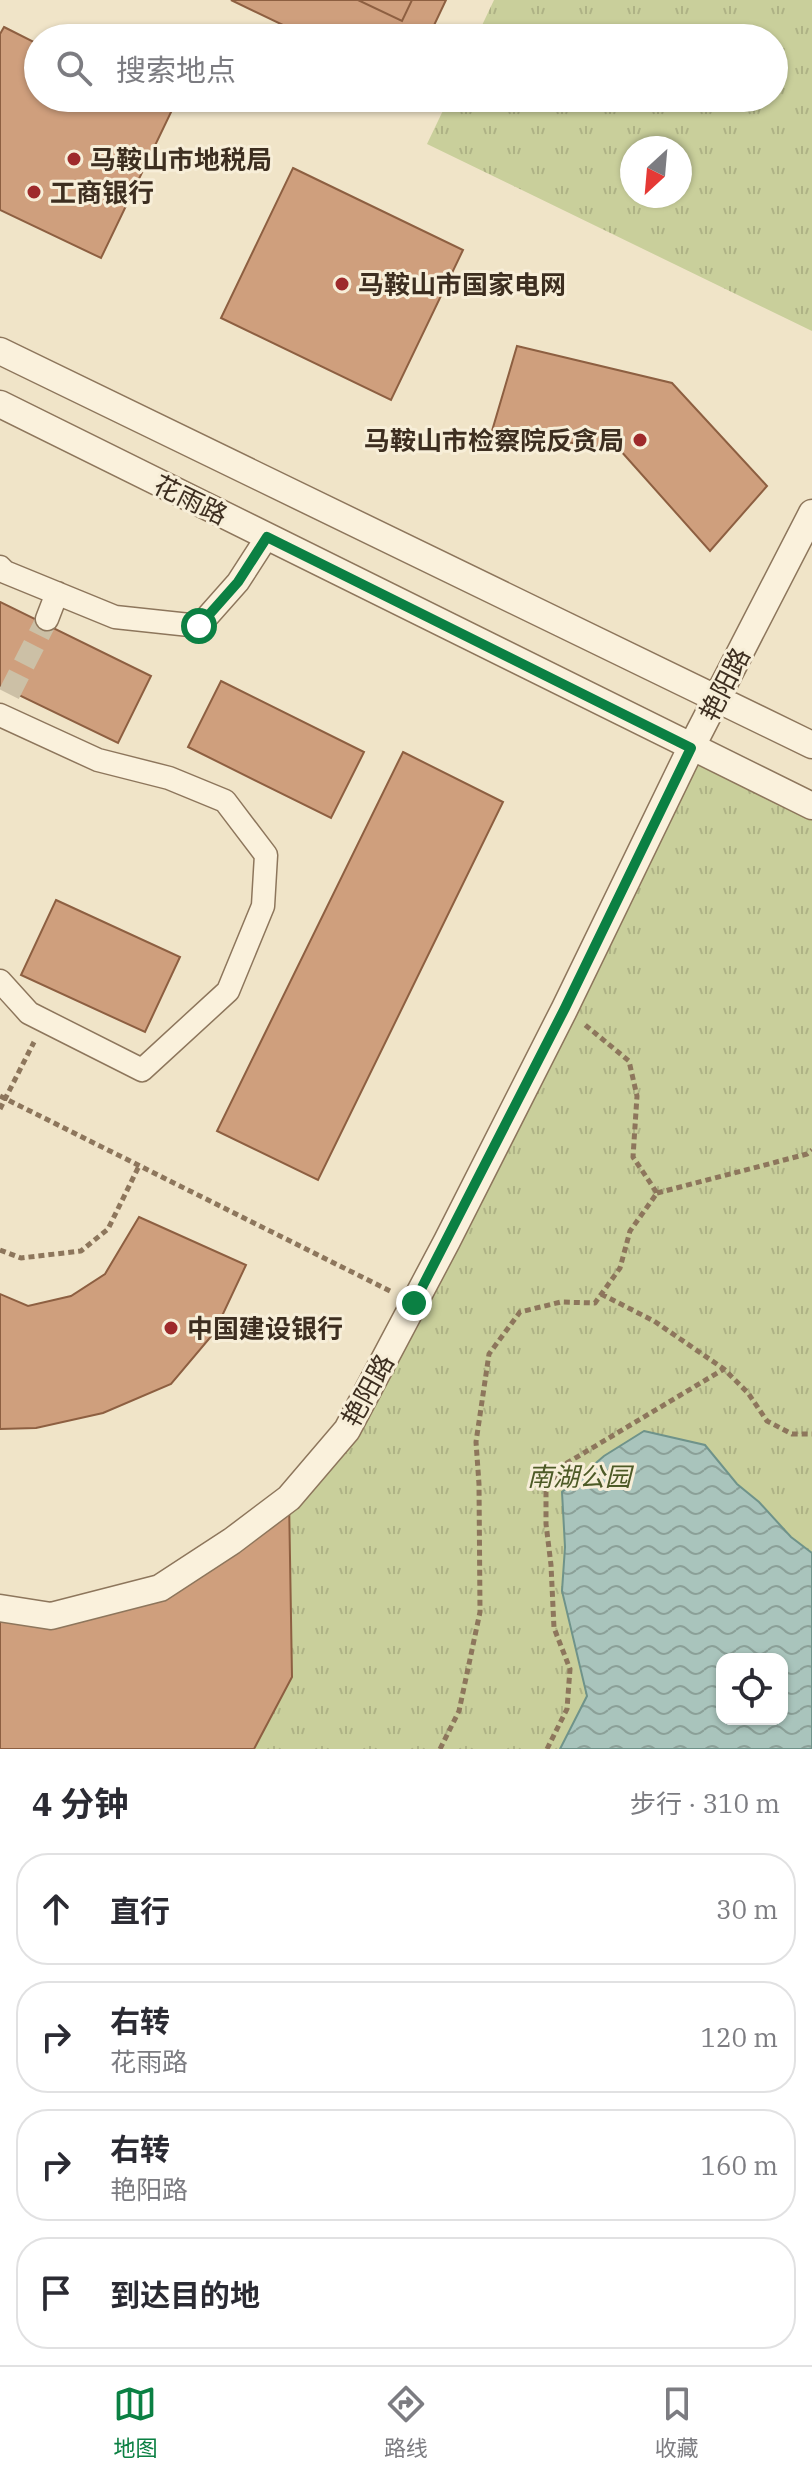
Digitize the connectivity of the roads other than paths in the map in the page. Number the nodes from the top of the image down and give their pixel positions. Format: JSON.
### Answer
{"nodes":[{"id":1,"x":0,"y":351,"type":"edge"},
{"id":2,"x":0,"y":404,"type":"edge"},
{"id":3,"x":812,"y":513,"type":"edge"},
{"id":4,"x":267,"y":537,"type":"junction"},
{"id":5,"x":0,"y":567,"type":"edge"},
{"id":6,"x":57,"y":593,"type":"junction"},
{"id":7,"x":47,"y":619,"type":"tunnel mouth"},
{"id":8,"x":717,"y":699,"type":"junction"},
{"id":9,"x":3,"y":706,"type":"edge"},
{"id":10,"x":812,"y":745,"type":"edge"},
{"id":11,"x":691,"y":748,"type":"junction"},
{"id":12,"x":812,"y":806,"type":"edge"},
{"id":13,"x":0,"y":981,"type":"edge"},
{"id":14,"x":0,"y":1608,"type":"edge"}],
"edges":[{"from":1,"to":8,"type":"street"},
{"from":2,"to":4,"type":"street","name":"花雨路"},
{"from":3,"to":8,"type":"street","name":"艳阳路"},
{"from":4,"to":6,"type":"street"},
{"from":4,"to":11,"type":"street","name":"花雨路"},
{"from":5,"to":6,"type":"street"},
{"from":6,"to":7,"type":"street"},
{"from":8,"to":10,"type":"street"},
{"from":8,"to":11,"type":"street","name":"艳阳路"},
{"from":9,"to":13,"type":"street"},
{"from":11,"to":12,"type":"street","name":"花雨路"},
{"from":11,"to":14,"type":"street","name":"艳阳路"}]}
